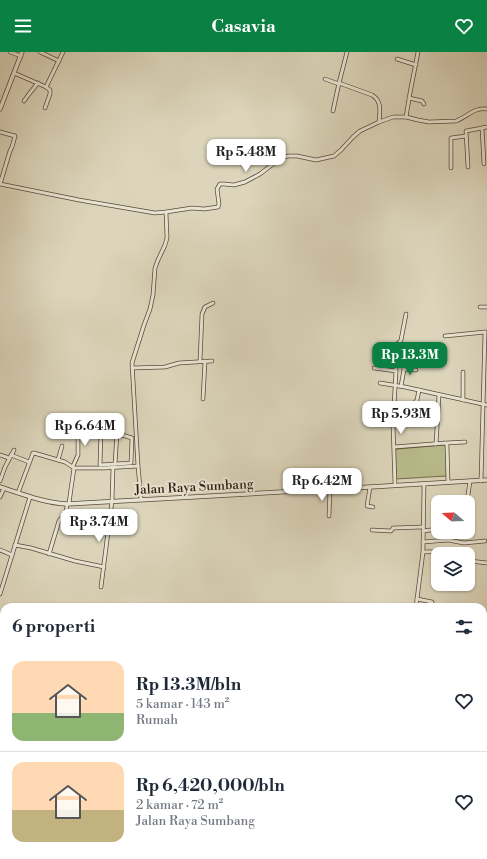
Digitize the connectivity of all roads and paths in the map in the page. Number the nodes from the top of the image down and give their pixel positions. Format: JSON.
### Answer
{"nodes":[{"id":1,"x":10,"y":52,"type":"edge"},
{"id":2,"x":40,"y":52,"type":"edge"},
{"id":3,"x":63,"y":52,"type":"edge"},
{"id":4,"x":347,"y":52,"type":"edge"},
{"id":5,"x":418,"y":52,"type":"edge"},
{"id":6,"x":22,"y":54,"type":"edge"},
{"id":7,"x":397,"y":60,"type":"dead end"},
{"id":8,"x":59,"y":61,"type":"junction"},
{"id":9,"x":416,"y":65,"type":"junction"},
{"id":10,"x":14,"y":73,"type":"junction"},
{"id":11,"x":325,"y":79,"type":"dead end"},
{"id":12,"x":38,"y":83,"type":"junction"},
{"id":13,"x":339,"y":83,"type":"junction"},
{"id":14,"x":46,"y":87,"type":"junction"},
{"id":15,"x":409,"y":98,"type":"junction"},
{"id":16,"x":24,"y":101,"type":"dead end"},
{"id":17,"x":424,"y":104,"type":"dead end"},
{"id":18,"x":45,"y":108,"type":"dead end"},
{"id":19,"x":0,"y":109,"type":"edge"},
{"id":20,"x":487,"y":109,"type":"edge"},
{"id":21,"x":333,"y":111,"type":"dead end"},
{"id":22,"x":406,"y":116,"type":"junction"},
{"id":23,"x":379,"y":122,"type":"junction"},
{"id":24,"x":487,"y":127,"type":"edge"},
{"id":25,"x":482,"y":128,"type":"junction"},
{"id":26,"x":0,"y":132,"type":"edge"},
{"id":27,"x":466,"y":136,"type":"junction"},
{"id":28,"x":484,"y":164,"type":"dead end"},
{"id":29,"x":468,"y":167,"type":"dead end"},
{"id":30,"x":451,"y":168,"type":"dead end"},
{"id":31,"x":166,"y":212,"type":"junction"},
{"id":32,"x":212,"y":303,"type":"dead end"},
{"id":33,"x":480,"y":307,"type":"dead end"},
{"id":34,"x":487,"y":307,"type":"edge"},
{"id":35,"x":406,"y":314,"type":"dead end"},
{"id":36,"x":486,"y":332,"type":"edge"},
{"id":37,"x":445,"y":336,"type":"dead end"},
{"id":38,"x":200,"y":361,"type":"junction"},
{"id":39,"x":205,"y":361,"type":"junction"},
{"id":40,"x":212,"y":361,"type":"dead end"},
{"id":41,"x":404,"y":364,"type":"dead end"},
{"id":42,"x":132,"y":368,"type":"junction"},
{"id":43,"x":374,"y":368,"type":"dead end"},
{"id":44,"x":486,"y":368,"type":"edge"},
{"id":45,"x":404,"y":369,"type":"junction"},
{"id":46,"x":416,"y":370,"type":"dead end"},
{"id":47,"x":396,"y":371,"type":"junction"},
{"id":48,"x":463,"y":372,"type":"dead end"},
{"id":49,"x":380,"y":383,"type":"dead end"},
{"id":50,"x":396,"y":386,"type":"junction"},
{"id":51,"x":401,"y":386,"type":"junction"},
{"id":52,"x":419,"y":390,"type":"junction"},
{"id":53,"x":439,"y":395,"type":"junction"},
{"id":54,"x":203,"y":399,"type":"dead end"},
{"id":55,"x":463,"y":400,"type":"junction"},
{"id":56,"x":482,"y":404,"type":"junction"},
{"id":57,"x":487,"y":405,"type":"edge"},
{"id":58,"x":426,"y":414,"type":"dead end"},
{"id":59,"x":406,"y":416,"type":"dead end"},
{"id":60,"x":413,"y":416,"type":"junction"},
{"id":61,"x":78,"y":423,"type":"dead end"},
{"id":62,"x":413,"y":425,"type":"dead end"},
{"id":63,"x":117,"y":433,"type":"junction"},
{"id":64,"x":465,"y":442,"type":"dead end"},
{"id":65,"x":446,"y":443,"type":"junction"},
{"id":66,"x":436,"y":444,"type":"junction"},
{"id":67,"x":62,"y":446,"type":"dead end"},
{"id":68,"x":132,"y":446,"type":"junction"},
{"id":69,"x":138,"y":446,"type":"junction"},
{"id":70,"x":394,"y":447,"type":"junction"},
{"id":71,"x":14,"y":450,"type":"dead end"},
{"id":72,"x":0,"y":455,"type":"edge"},
{"id":73,"x":10,"y":457,"type":"junction"},
{"id":74,"x":58,"y":460,"type":"junction"},
{"id":75,"x":29,"y":462,"type":"junction"},
{"id":76,"x":114,"y":466,"type":"junction"},
{"id":77,"x":138,"y":466,"type":"junction"},
{"id":78,"x":74,"y":467,"type":"junction"},
{"id":79,"x":481,"y":480,"type":"junction"},
{"id":80,"x":487,"y":480,"type":"edge"},
{"id":81,"x":0,"y":481,"type":"edge"},
{"id":82,"x":470,"y":481,"type":"junction"},
{"id":83,"x":448,"y":482,"type":"junction"},
{"id":84,"x":424,"y":484,"type":"junction"},
{"id":85,"x":395,"y":485,"type":"junction"},
{"id":86,"x":370,"y":487,"type":"junction"},
{"id":87,"x":2,"y":488,"type":"edge"},
{"id":88,"x":330,"y":489,"type":"junction"},
{"id":89,"x":18,"y":492,"type":"junction"},
{"id":90,"x":468,"y":495,"type":"edge"},
{"id":91,"x":30,"y":496,"type":"junction"},
{"id":92,"x":0,"y":497,"type":"edge"},
{"id":93,"x":141,"y":499,"type":"junction"},
{"id":94,"x":112,"y":501,"type":"junction"},
{"id":95,"x":68,"y":503,"type":"junction"},
{"id":96,"x":373,"y":508,"type":"dead end"},
{"id":97,"x":329,"y":516,"type":"dead end"},
{"id":98,"x":423,"y":529,"type":"junction"},
{"id":99,"x":431,"y":529,"type":"edge"},
{"id":100,"x":372,"y":530,"type":"dead end"},
{"id":101,"x":485,"y":541,"type":"dead end"},
{"id":102,"x":423,"y":542,"type":"junction"},
{"id":103,"x":15,"y":545,"type":"junction"},
{"id":104,"x":0,"y":550,"type":"edge"},
{"id":105,"x":423,"y":552,"type":"junction"},
{"id":106,"x":431,"y":552,"type":"edge"},
{"id":107,"x":49,"y":554,"type":"junction"},
{"id":108,"x":12,"y":555,"type":"junction"},
{"id":109,"x":475,"y":562,"type":"edge"},
{"id":110,"x":487,"y":563,"type":"edge"},
{"id":111,"x":104,"y":567,"type":"junction"},
{"id":112,"x":101,"y":586,"type":"dead end"},
{"id":113,"x":0,"y":594,"type":"edge"},
{"id":114,"x":417,"y":599,"type":"junction"},
{"id":115,"x":416,"y":603,"type":"edge"},
{"id":116,"x":433,"y":603,"type":"edge"}],
"edges":[{"from":1,"to":6,"type":"street"},
{"from":2,"to":8,"type":"street"},
{"from":3,"to":8,"type":"street"},
{"from":4,"to":13,"type":"street"},
{"from":5,"to":9,"type":"street"},
{"from":6,"to":10,"type":"street"},
{"from":7,"to":9,"type":"street"},
{"from":8,"to":14,"type":"street"},
{"from":9,"to":15,"type":"street"},
{"from":10,"to":12,"type":"street"},
{"from":10,"to":19,"type":"street"},
{"from":11,"to":13,"type":"street"},
{"from":12,"to":14,"type":"street"},
{"from":12,"to":16,"type":"street"},
{"from":13,"to":21,"type":"street"},
{"from":13,"to":23,"type":"street"},
{"from":14,"to":18,"type":"street"},
{"from":15,"to":17,"type":"street"},
{"from":15,"to":22,"type":"street"},
{"from":20,"to":22,"type":"street"},
{"from":22,"to":23,"type":"street"},
{"from":23,"to":31,"type":"street"},
{"from":24,"to":25,"type":"street"},
{"from":25,"to":27,"type":"street"},
{"from":25,"to":28,"type":"street"},
{"from":26,"to":31,"type":"street"},
{"from":27,"to":29,"type":"street"},
{"from":27,"to":30,"type":"street"},
{"from":31,"to":42,"type":"street"},
{"from":32,"to":38,"type":"street"},
{"from":33,"to":34,"type":"street"},
{"from":35,"to":47,"type":"street"},
{"from":36,"to":37,"type":"street"},
{"from":36,"to":44,"type":"street"},
{"from":38,"to":39,"type":"street"},
{"from":38,"to":42,"type":"street"},
{"from":39,"to":40,"type":"street"},
{"from":39,"to":54,"type":"street"},
{"from":41,"to":45,"type":"street"},
{"from":42,"to":69,"type":"street"},
{"from":43,"to":47,"type":"street"},
{"from":44,"to":56,"type":"street"},
{"from":45,"to":46,"type":"street"},
{"from":45,"to":51,"type":"street"},
{"from":47,"to":50,"type":"street"},
{"from":48,"to":55,"type":"street"},
{"from":49,"to":50,"type":"street"},
{"from":50,"to":51,"type":"street"},
{"from":50,"to":70,"type":"street"},
{"from":51,"to":52,"type":"street"},
{"from":52,"to":53,"type":"street"},
{"from":52,"to":60,"type":"street"},
{"from":53,"to":55,"type":"street"},
{"from":53,"to":66,"type":"street"},
{"from":55,"to":56,"type":"street"},
{"from":56,"to":57,"type":"street"},
{"from":56,"to":79,"type":"street"},
{"from":58,"to":60,"type":"street"},
{"from":59,"to":60,"type":"street"},
{"from":60,"to":62,"type":"street"},
{"from":61,"to":78,"type":"street"},
{"from":63,"to":68,"type":"street"},
{"from":63,"to":76,"type":"street"},
{"from":63,"to":76,"type":"street"},
{"from":64,"to":65,"type":"street"},
{"from":65,"to":66,"type":"street"},
{"from":65,"to":83,"type":"street"},
{"from":66,"to":70,"type":"street"},
{"from":67,"to":74,"type":"street"},
{"from":68,"to":69,"type":"street"},
{"from":68,"to":76,"type":"street"},
{"from":69,"to":77,"type":"street"},
{"from":70,"to":85,"type":"street"},
{"from":71,"to":73,"type":"street"},
{"from":72,"to":73,"type":"street"},
{"from":73,"to":75,"type":"street"},
{"from":73,"to":81,"type":"street"},
{"from":74,"to":75,"type":"street"},
{"from":74,"to":78,"type":"street"},
{"from":75,"to":89,"type":"street"},
{"from":76,"to":77,"type":"street"},
{"from":76,"to":78,"type":"street"},
{"from":76,"to":94,"type":"street"},
{"from":77,"to":93,"type":"street"},
{"from":78,"to":95,"type":"street"},
{"from":79,"to":80,"type":"street","name":"Jalan Raya Sumbang"},
{"from":79,"to":82,"type":"street","name":"Jalan Raya Sumbang"},
{"from":82,"to":83,"type":"street","name":"Jalan Raya Sumbang"},
{"from":82,"to":90,"type":"street"},
{"from":83,"to":84,"type":"street","name":"Jalan Raya Sumbang"},
{"from":84,"to":85,"type":"street","name":"Jalan Raya Sumbang"},
{"from":84,"to":98,"type":"street"},
{"from":85,"to":86,"type":"street","name":"Jalan Raya Sumbang"},
{"from":86,"to":88,"type":"street","name":"Jalan Raya Sumbang"},
{"from":86,"to":96,"type":"street"},
{"from":87,"to":89,"type":"street","name":"Jalan Raya Sumbang"},
{"from":87,"to":92,"type":"street"},
{"from":88,"to":93,"type":"street","name":"Jalan Raya Sumbang"},
{"from":88,"to":97,"type":"street"},
{"from":89,"to":91,"type":"street","name":"Jalan Raya Sumbang"},
{"from":91,"to":95,"type":"street","name":"Jalan Raya Sumbang"},
{"from":91,"to":103,"type":"street"},
{"from":93,"to":94,"type":"street","name":"Jalan Raya Sumbang"},
{"from":94,"to":95,"type":"street","name":"Jalan Raya Sumbang"},
{"from":94,"to":111,"type":"street"},
{"from":95,"to":107,"type":"street"},
{"from":98,"to":99,"type":"street"},
{"from":98,"to":100,"type":"street"},
{"from":98,"to":102,"type":"street"},
{"from":101,"to":102,"type":"street"},
{"from":102,"to":105,"type":"street"},
{"from":103,"to":107,"type":"street"},
{"from":103,"to":108,"type":"street"},
{"from":104,"to":108,"type":"street"},
{"from":105,"to":106,"type":"street"},
{"from":105,"to":114,"type":"street"},
{"from":107,"to":111,"type":"street"},
{"from":108,"to":113,"type":"street"},
{"from":109,"to":110,"type":"street"},
{"from":111,"to":112,"type":"street"},
{"from":114,"to":115,"type":"street"},
{"from":114,"to":116,"type":"street"}]}
